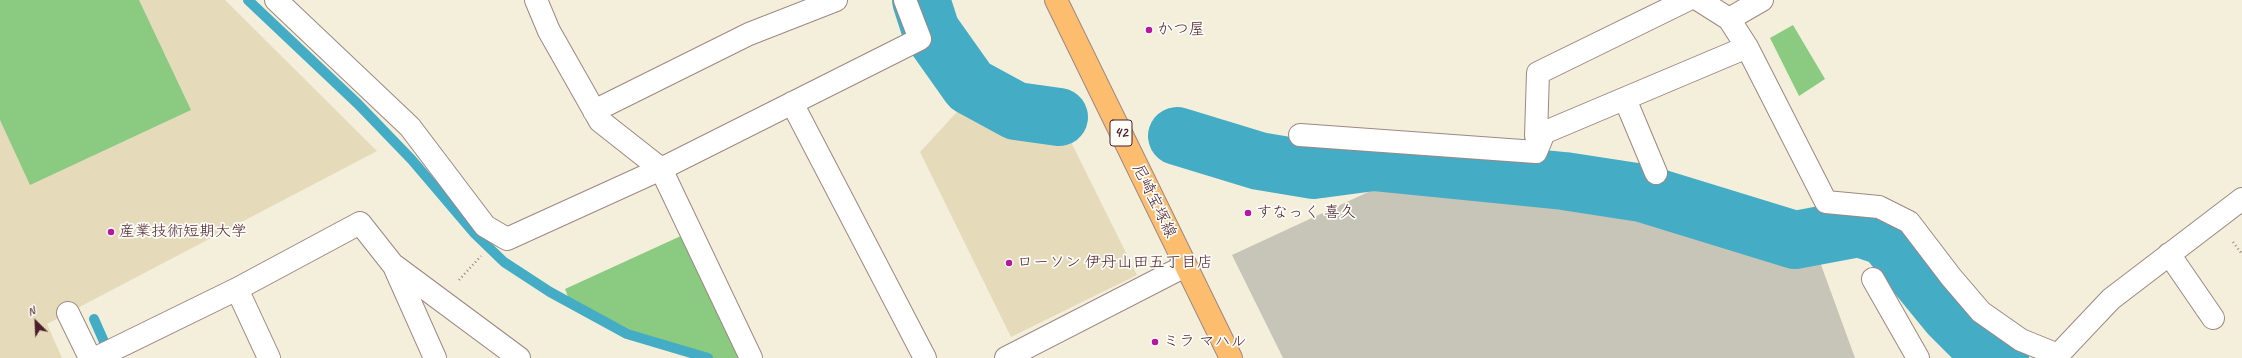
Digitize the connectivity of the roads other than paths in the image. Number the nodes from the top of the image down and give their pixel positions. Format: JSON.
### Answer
{"nodes":[{"id":1,"x":276,"y":0,"type":"edge"},
{"id":2,"x":536,"y":0,"type":"edge"},
{"id":3,"x":836,"y":0,"type":"edge"},
{"id":4,"x":905,"y":0,"type":"edge"},
{"id":5,"x":1056,"y":0,"type":"edge"},
{"id":6,"x":1687,"y":0,"type":"edge"},
{"id":7,"x":1699,"y":0,"type":"edge"},
{"id":8,"x":1762,"y":0,"type":"edge"},
{"id":9,"x":1729,"y":19,"type":"junction"},
{"id":10,"x":1747,"y":47,"type":"junction"},
{"id":11,"x":1625,"y":98,"type":"junction"},
{"id":12,"x":792,"y":103,"type":"junction"},
{"id":13,"x":594,"y":111,"type":"junction"},
{"id":14,"x":1300,"y":135,"type":"dead end"},
{"id":15,"x":1543,"y":135,"type":"junction"},
{"id":16,"x":661,"y":169,"type":"junction"},
{"id":17,"x":1656,"y":173,"type":"dead end"},
{"id":18,"x":2242,"y":199,"type":"edge"},
{"id":19,"x":2168,"y":254,"type":"junction"},
{"id":20,"x":394,"y":266,"type":"junction"},
{"id":21,"x":1185,"y":266,"type":"junction"},
{"id":22,"x":1873,"y":279,"type":"dead end"},
{"id":23,"x":237,"y":289,"type":"junction"},
{"id":24,"x":68,"y":313,"type":"dead end"},
{"id":25,"x":2213,"y":318,"type":"dead end"},
{"id":26,"x":2058,"y":357,"type":"edge"},
{"id":27,"x":90,"y":358,"type":"edge"},
{"id":28,"x":96,"y":358,"type":"edge"},
{"id":29,"x":269,"y":358,"type":"edge"},
{"id":30,"x":435,"y":358,"type":"edge"},
{"id":31,"x":519,"y":358,"type":"edge"},
{"id":32,"x":751,"y":358,"type":"edge"},
{"id":33,"x":925,"y":358,"type":"edge"},
{"id":34,"x":1006,"y":358,"type":"edge"},
{"id":35,"x":1231,"y":358,"type":"edge"},
{"id":36,"x":1918,"y":358,"type":"edge"}],
"edges":[{"from":1,"to":16,"type":"street"},
{"from":2,"to":13,"type":"street"},
{"from":3,"to":13,"type":"street"},
{"from":4,"to":12,"type":"street"},
{"from":5,"to":21,"type":"main road","name":"尼崎宝塚線","number":"42"},
{"from":6,"to":15,"type":"street"},
{"from":7,"to":9,"type":"street"},
{"from":8,"to":9,"type":"street"},
{"from":9,"to":10,"type":"street"},
{"from":10,"to":11,"type":"street"},
{"from":10,"to":26,"type":"street"},
{"from":11,"to":15,"type":"street"},
{"from":11,"to":17,"type":"street"},
{"from":12,"to":16,"type":"street"},
{"from":12,"to":33,"type":"street"},
{"from":13,"to":16,"type":"street"},
{"from":14,"to":15,"type":"street"},
{"from":16,"to":32,"type":"street"},
{"from":18,"to":19,"type":"street"},
{"from":19,"to":25,"type":"street"},
{"from":19,"to":26,"type":"street"},
{"from":20,"to":23,"type":"street"},
{"from":20,"to":30,"type":"street"},
{"from":20,"to":31,"type":"street"},
{"from":21,"to":34,"type":"street"},
{"from":21,"to":35,"type":"main road","name":"尼崎宝塚線","number":"42"},
{"from":22,"to":36,"type":"street"},
{"from":23,"to":28,"type":"street"},
{"from":23,"to":29,"type":"street"},
{"from":24,"to":27,"type":"street"}]}
